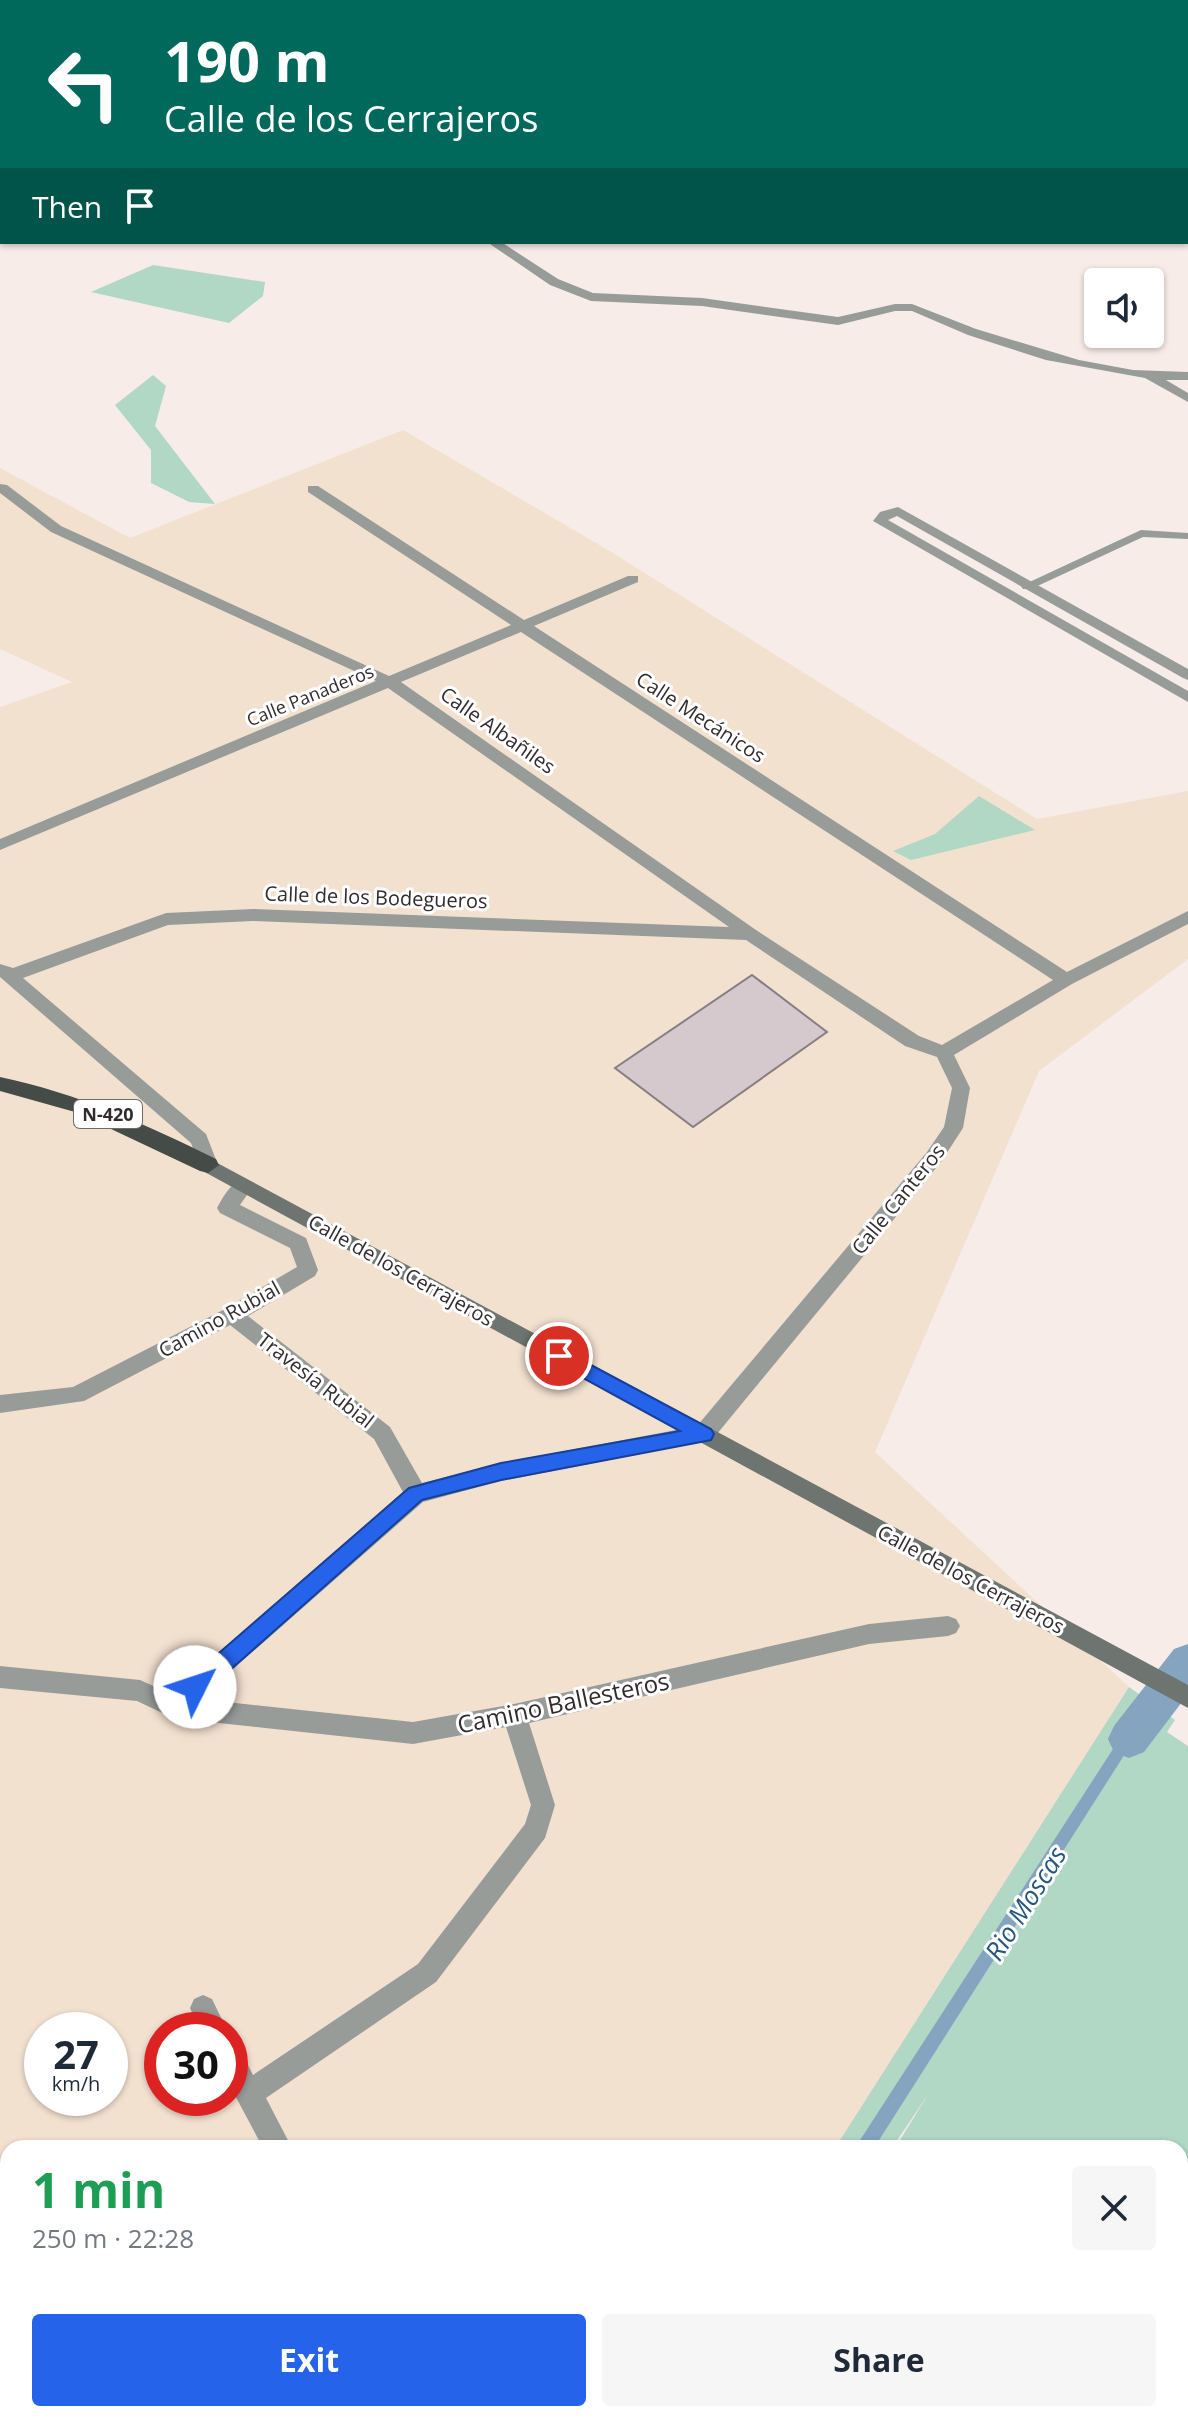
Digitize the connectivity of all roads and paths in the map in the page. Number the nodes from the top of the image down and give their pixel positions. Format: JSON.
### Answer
{"nodes":[{"id":1,"x":496,"y":244,"type":"edge"},
{"id":2,"x":1145,"y":373,"type":"junction"},
{"id":3,"x":1188,"y":376,"type":"edge"},
{"id":4,"x":1188,"y":398,"type":"edge"},
{"id":5,"x":2,"y":488,"type":"edge"},
{"id":6,"x":313,"y":489,"type":"dead end"},
{"id":7,"x":1188,"y":536,"type":"edge"},
{"id":8,"x":633,"y":579,"type":"dead end"},
{"id":9,"x":1027,"y":586,"type":"junction"},
{"id":10,"x":523,"y":627,"type":"junction"},
{"id":11,"x":1188,"y":675,"type":"edge"},
{"id":12,"x":392,"y":683,"type":"junction"},
{"id":13,"x":1188,"y":697,"type":"edge"},
{"id":14,"x":0,"y":845,"type":"edge"},
{"id":15,"x":1188,"y":917,"type":"edge"},
{"id":16,"x":750,"y":934,"type":"junction"},
{"id":17,"x":5,"y":972,"type":"edge"},
{"id":18,"x":1066,"y":980,"type":"junction"},
{"id":19,"x":944,"y":1053,"type":"junction"},
{"id":20,"x":0,"y":1084,"type":"edge"},
{"id":21,"x":208,"y":1165,"type":"junction"},
{"id":22,"x":244,"y":1185,"type":"junction"},
{"id":23,"x":232,"y":1315,"type":"junction"},
{"id":24,"x":0,"y":1404,"type":"edge"},
{"id":25,"x":704,"y":1434,"type":"junction"},
{"id":26,"x":416,"y":1494,"type":"junction"},
{"id":27,"x":948,"y":1626,"type":"dead end"},
{"id":28,"x":0,"y":1677,"type":"edge"},
{"id":29,"x":1188,"y":1697,"type":"edge"},
{"id":30,"x":173,"y":1707,"type":"junction"},
{"id":31,"x":514,"y":1715,"type":"junction"},
{"id":32,"x":249,"y":2094,"type":"joint"},
{"id":33,"x":274,"y":2140,"type":"edge"}],
"edges":[{"from":1,"to":2,"type":"street"},
{"from":2,"to":3,"type":"street"},
{"from":2,"to":4,"type":"street"},
{"from":5,"to":12,"type":"street","name":"Calle Albañiles"},
{"from":6,"to":10,"type":"street","name":"Calle Mecánicos"},
{"from":7,"to":9,"type":"street"},
{"from":8,"to":10,"type":"street","name":"Calle Panaderos"},
{"from":9,"to":11,"type":"street"},
{"from":9,"to":13,"type":"street"},
{"from":10,"to":12,"type":"street","name":"Calle Panaderos"},
{"from":10,"to":18,"type":"street","name":"Calle Mecánicos"},
{"from":12,"to":14,"type":"street","name":"Calle Panaderos"},
{"from":12,"to":16,"type":"street","name":"Calle Albañiles"},
{"from":15,"to":18,"type":"street"},
{"from":16,"to":17,"type":"street","name":"Calle de los Bodegueros"},
{"from":16,"to":19,"type":"street","name":"Calle Albañiles"},
{"from":17,"to":21,"type":"street"},
{"from":18,"to":19,"type":"street"},
{"from":19,"to":25,"type":"street","name":"Calle Canteros"},
{"from":20,"to":21,"type":"highway","number":"N-420"},
{"from":21,"to":22,"type":"main road","name":"Calle de los Cerrajeros"},
{"from":22,"to":23,"type":"street","name":"Camino Rubial"},
{"from":22,"to":25,"type":"main road","name":"Calle de los Cerrajeros"},
{"from":23,"to":24,"type":"street","name":"Camino Rubial"},
{"from":23,"to":26,"type":"street","name":"Travesía Rubial"},
{"from":25,"to":26,"type":"street"},
{"from":25,"to":29,"type":"main road","name":"Calle de los Cerrajeros"},
{"from":26,"to":30,"type":"street"},
{"from":27,"to":31,"type":"street","name":"Camino Ballesteros"},
{"from":28,"to":30,"type":"street","name":"Camino Ballesteros"},
{"from":30,"to":31,"type":"street","name":"Camino Ballesteros"},
{"from":31,"to":32,"type":"street"},
{"from":32,"to":33,"type":"street"}]}
